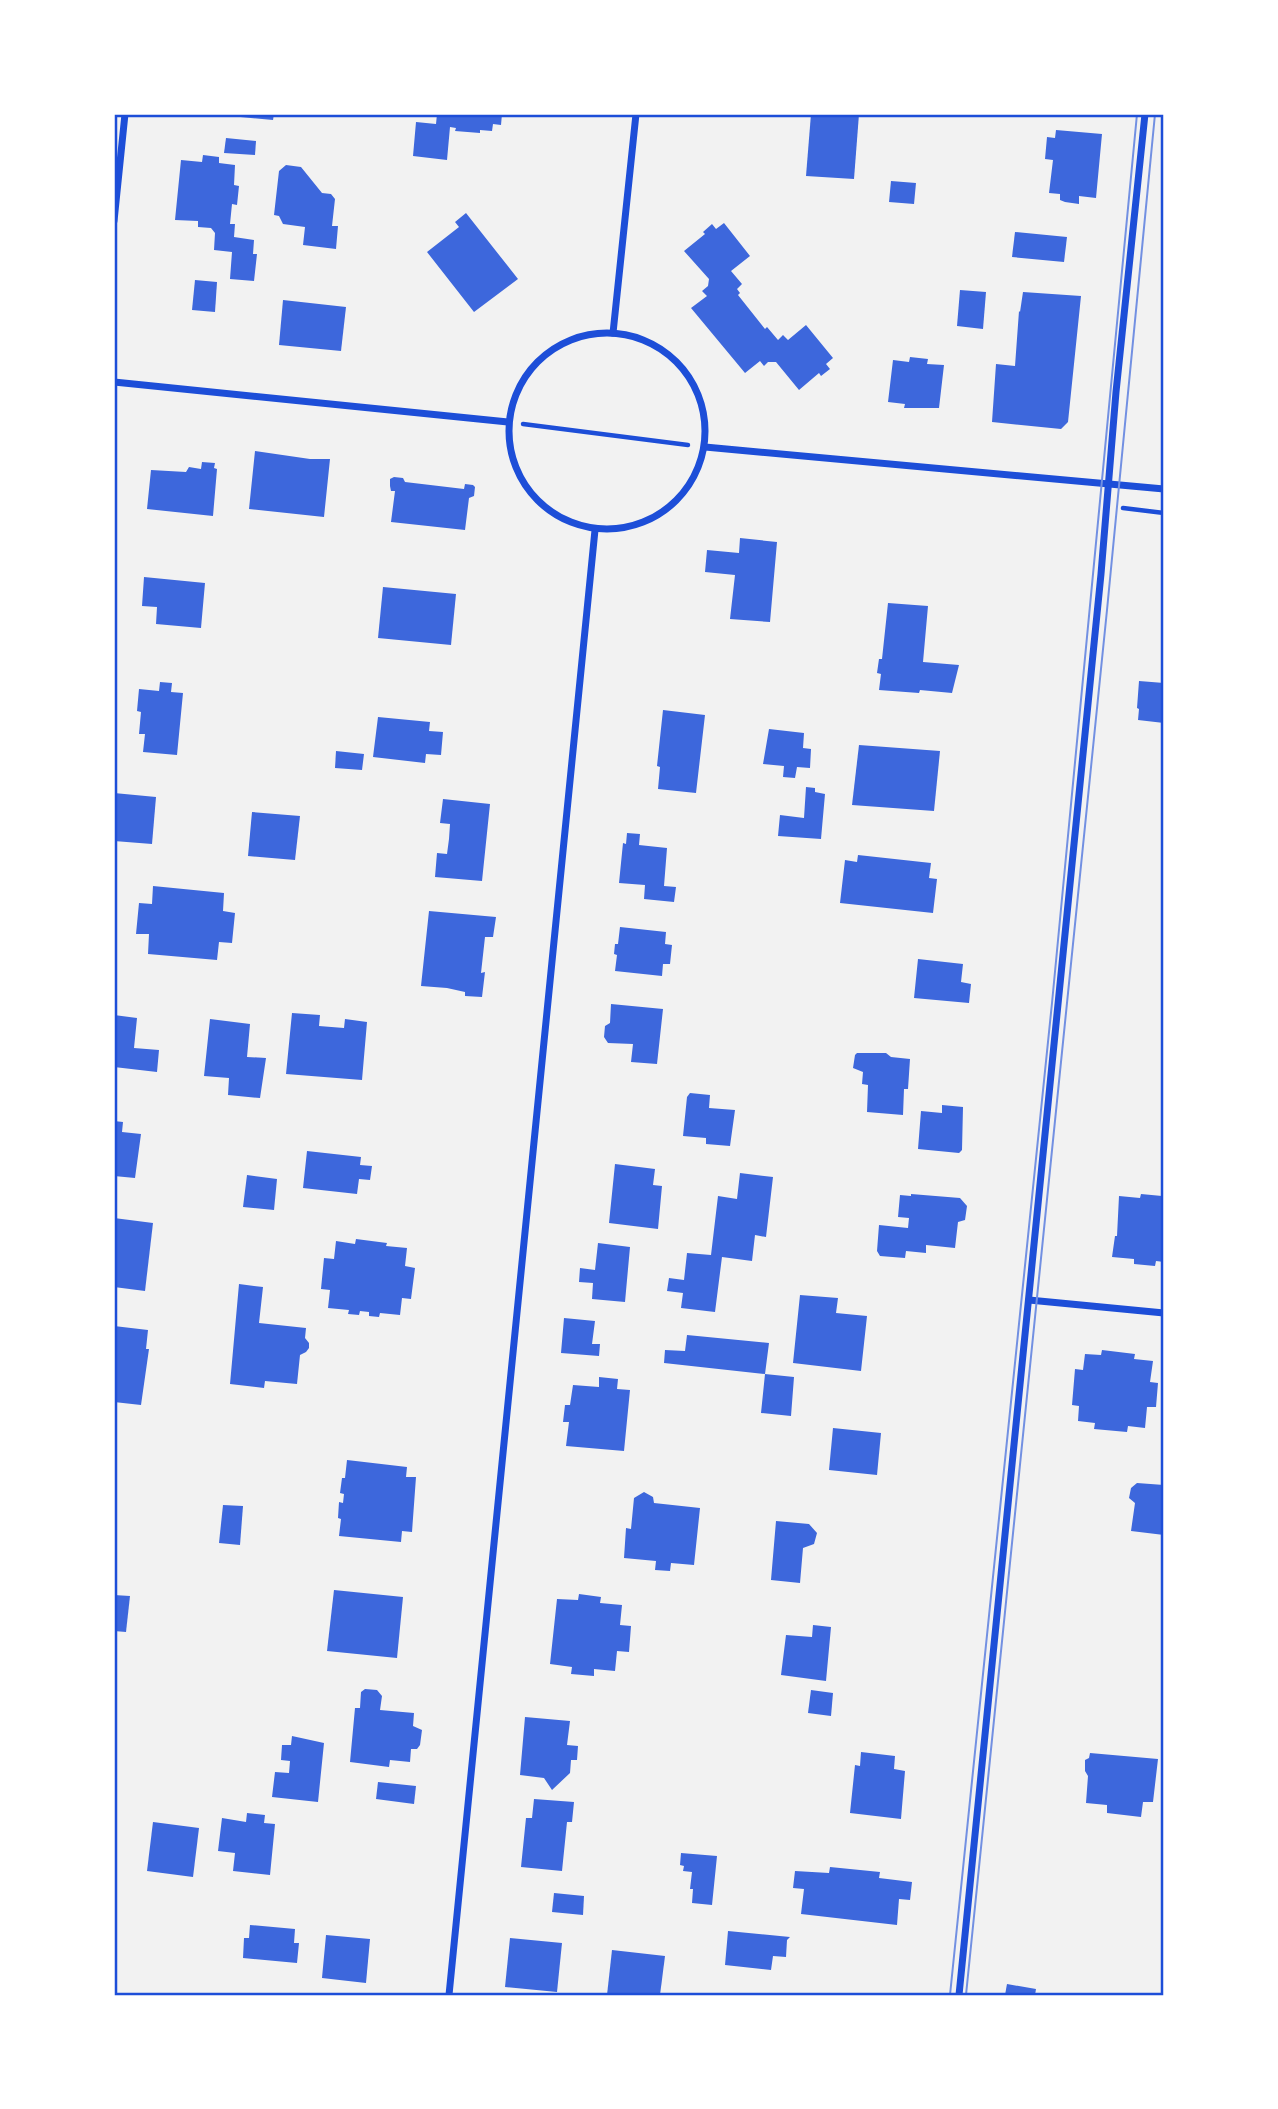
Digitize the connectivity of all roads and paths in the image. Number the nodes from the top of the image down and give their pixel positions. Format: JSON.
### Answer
{"nodes":[{"id":1,"x":125,"y":114,"type":"edge"},
{"id":2,"x":636,"y":114,"type":"edge"},
{"id":3,"x":1145,"y":114,"type":"edge"},
{"id":4,"x":114,"y":221,"type":"edge"},
{"id":5,"x":613,"y":333,"type":"junction"},
{"id":6,"x":114,"y":382,"type":"edge"},
{"id":7,"x":508,"y":422,"type":"junction"},
{"id":8,"x":705,"y":447,"type":"junction"},
{"id":9,"x":1110,"y":484,"type":"junction"},
{"id":10,"x":1164,"y":489,"type":"edge"},
{"id":11,"x":1108,"y":506,"type":"junction"},
{"id":12,"x":1164,"y":513,"type":"edge"},
{"id":13,"x":595,"y":530,"type":"junction"},
{"id":14,"x":1029,"y":1300,"type":"junction"},
{"id":15,"x":1164,"y":1313,"type":"edge"},
{"id":16,"x":449,"y":1995,"type":"edge"},
{"id":17,"x":959,"y":1995,"type":"edge"}],
"edges":[{"from":1,"to":4,"type":"street"},
{"from":2,"to":5,"type":"street"},
{"from":3,"to":9,"type":"street"},
{"from":5,"to":7,"type":"street"},
{"from":5,"to":8,"type":"street"},
{"from":6,"to":7,"type":"street"},
{"from":7,"to":8,"type":"path"},
{"from":7,"to":13,"type":"street"},
{"from":8,"to":9,"type":"street"},
{"from":8,"to":13,"type":"street"},
{"from":9,"to":10,"type":"street"},
{"from":9,"to":11,"type":"street"},
{"from":11,"to":12,"type":"path"},
{"from":11,"to":14,"type":"street"},
{"from":13,"to":16,"type":"street"},
{"from":14,"to":15,"type":"street"},
{"from":14,"to":17,"type":"street"}]}
